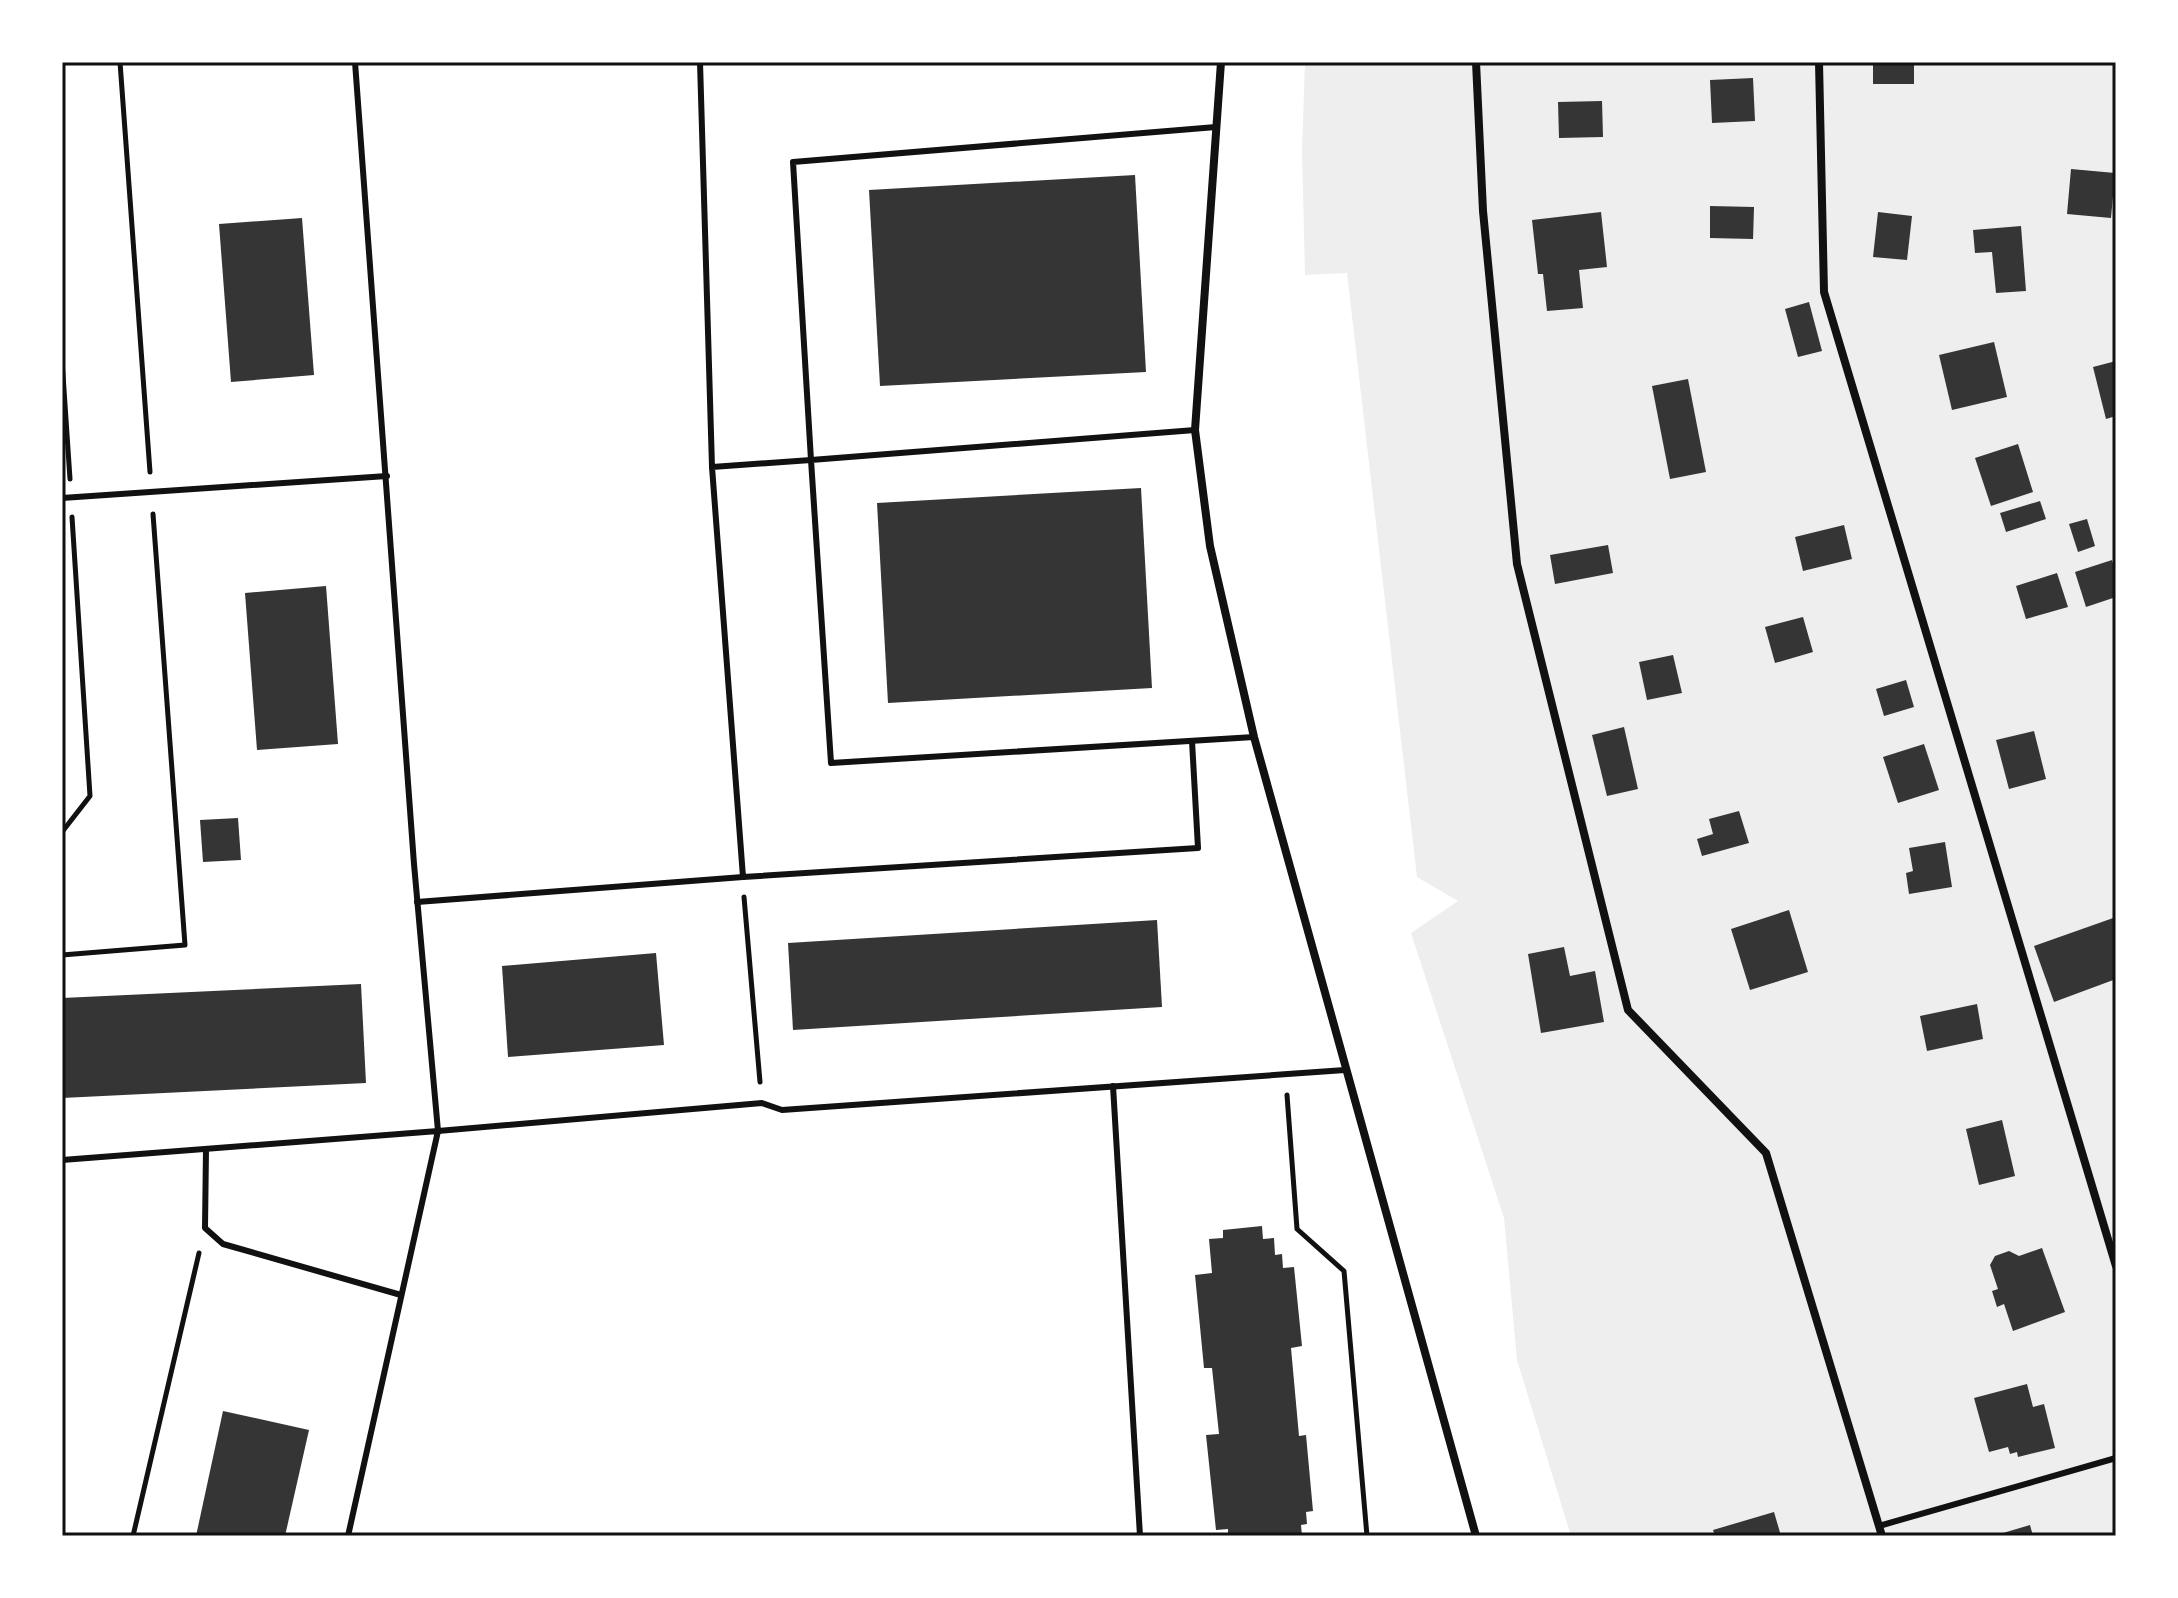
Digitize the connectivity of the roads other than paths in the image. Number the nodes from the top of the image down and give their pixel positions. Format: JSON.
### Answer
{"nodes":[{"id":1,"x":355,"y":62,"type":"edge"},
{"id":2,"x":700,"y":62,"type":"edge"},
{"id":3,"x":1221,"y":62,"type":"edge"},
{"id":4,"x":1476,"y":62,"type":"edge"},
{"id":5,"x":1819,"y":62,"type":"edge"},
{"id":6,"x":1216,"y":127,"type":"junction"},
{"id":7,"x":1195,"y":430,"type":"junction"},
{"id":8,"x":811,"y":460,"type":"junction"},
{"id":9,"x":712,"y":467,"type":"junction"},
{"id":10,"x":387,"y":476,"type":"junction"},
{"id":11,"x":62,"y":498,"type":"edge"},
{"id":12,"x":1254,"y":737,"type":"junction"},
{"id":13,"x":1192,"y":741,"type":"junction"},
{"id":14,"x":743,"y":877,"type":"junction"},
{"id":15,"x":417,"y":902,"type":"junction"},
{"id":16,"x":1345,"y":1070,"type":"junction"},
{"id":17,"x":1113,"y":1086,"type":"junction"},
{"id":18,"x":438,"y":1131,"type":"junction"},
{"id":19,"x":206,"y":1149,"type":"junction"},
{"id":20,"x":62,"y":1160,"type":"edge"},
{"id":21,"x":2116,"y":1266,"type":"edge"},
{"id":22,"x":401,"y":1295,"type":"junction"},
{"id":23,"x":2116,"y":1458,"type":"edge"},
{"id":24,"x":1881,"y":1531,"type":"edge"},
{"id":25,"x":348,"y":1536,"type":"edge"},
{"id":26,"x":1140,"y":1536,"type":"edge"},
{"id":27,"x":1476,"y":1536,"type":"edge"}],
"edges":[{"from":1,"to":10,"type":"lane"},
{"from":2,"to":9,"type":"lane"},
{"from":3,"to":6,"type":"street"},
{"from":4,"to":24,"type":"street"},
{"from":5,"to":21,"type":"street"},
{"from":6,"to":7,"type":"street"},
{"from":6,"to":8,"type":"lane"},
{"from":7,"to":8,"type":"lane"},
{"from":7,"to":12,"type":"street"},
{"from":8,"to":9,"type":"lane"},
{"from":8,"to":13,"type":"lane"},
{"from":9,"to":14,"type":"lane"},
{"from":10,"to":11,"type":"lane"},
{"from":10,"to":15,"type":"lane"},
{"from":12,"to":13,"type":"lane"},
{"from":12,"to":16,"type":"street"},
{"from":13,"to":14,"type":"lane"},
{"from":14,"to":15,"type":"lane"},
{"from":15,"to":18,"type":"lane"},
{"from":16,"to":17,"type":"lane"},
{"from":16,"to":27,"type":"street"},
{"from":17,"to":18,"type":"lane"},
{"from":17,"to":26,"type":"lane"},
{"from":18,"to":19,"type":"lane"},
{"from":18,"to":22,"type":"lane"},
{"from":19,"to":20,"type":"lane"},
{"from":19,"to":22,"type":"lane"},
{"from":22,"to":25,"type":"lane"},
{"from":23,"to":24,"type":"lane"}]}
